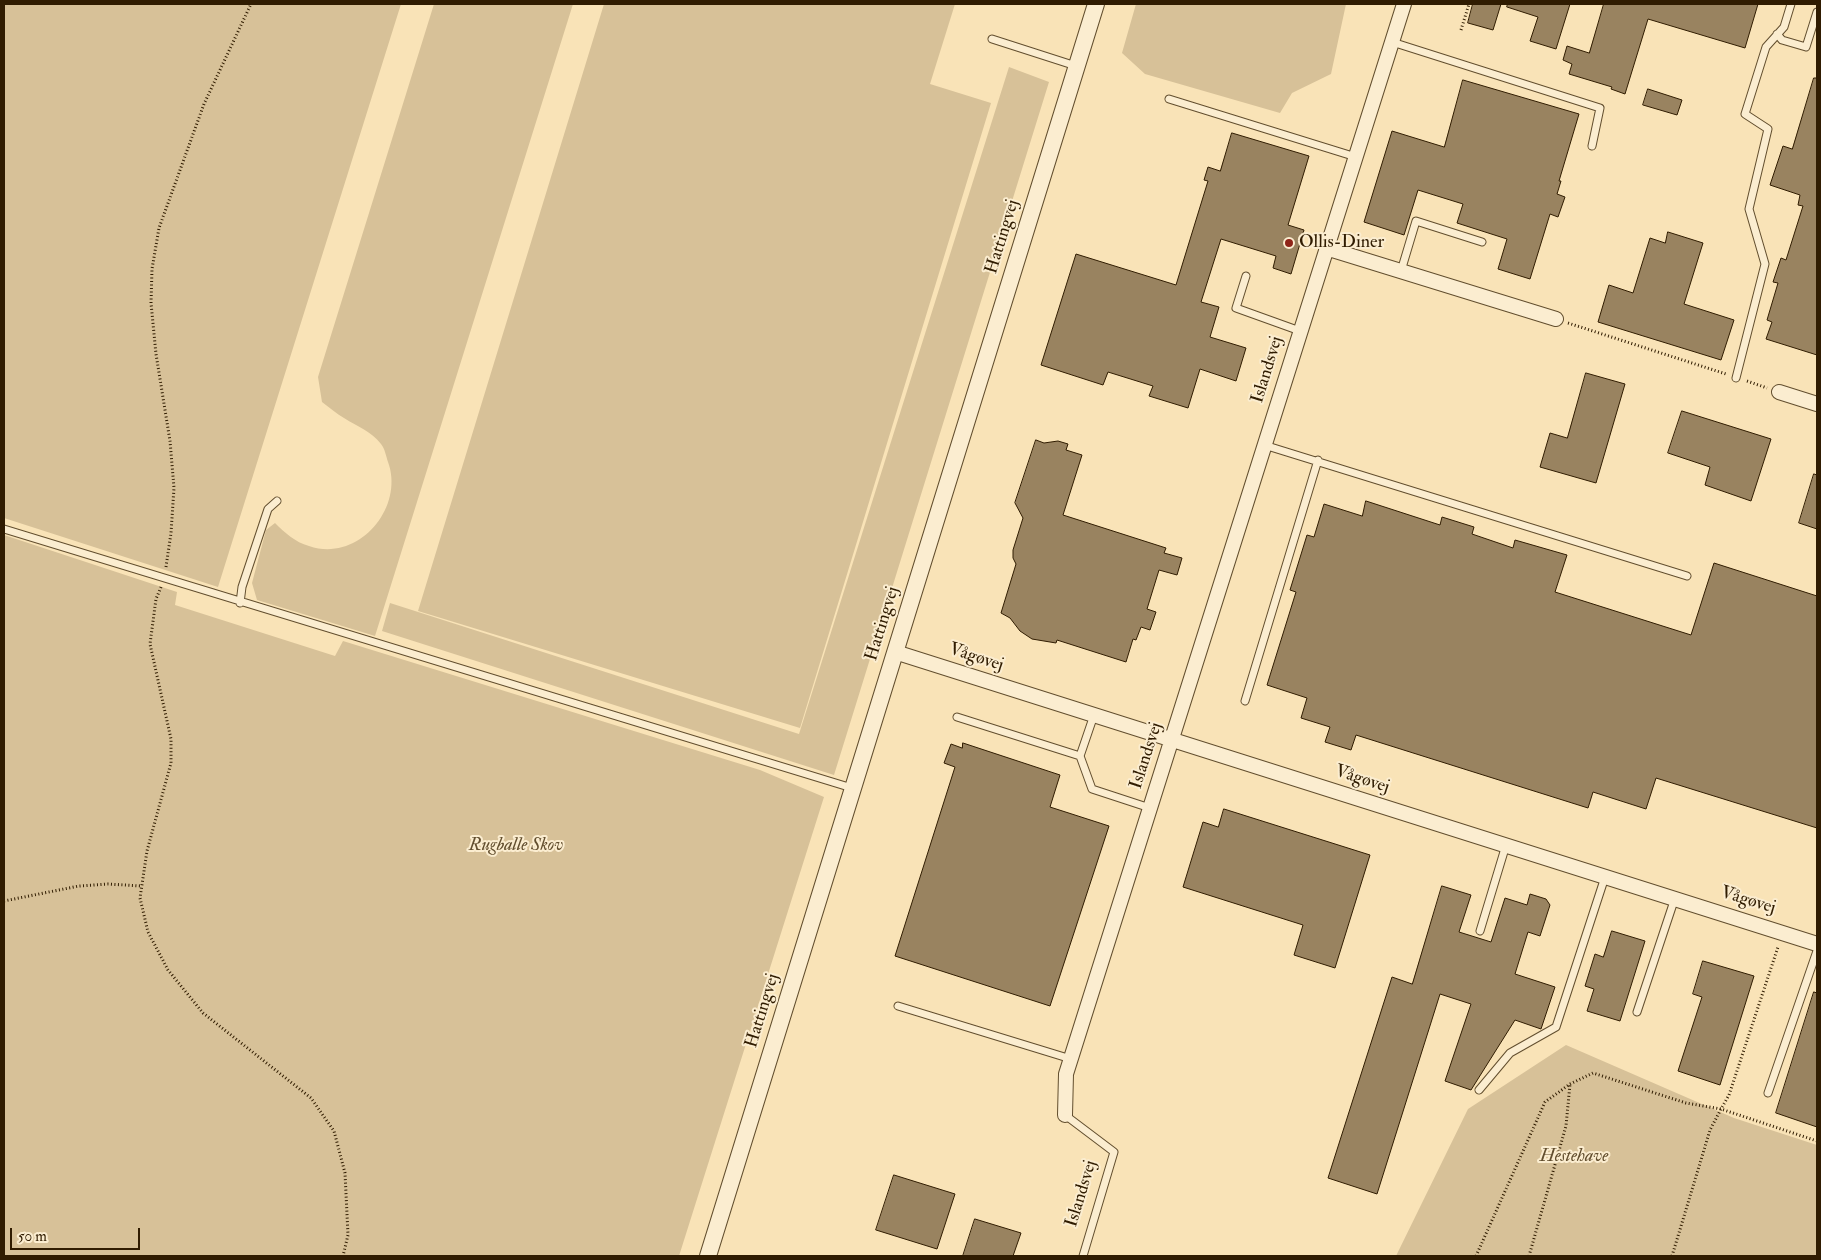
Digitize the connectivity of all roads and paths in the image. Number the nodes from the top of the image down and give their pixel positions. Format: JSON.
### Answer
{"nodes":[{"id":1,"x":251,"y":4,"type":"edge"},
{"id":2,"x":1096,"y":4,"type":"edge"},
{"id":3,"x":1404,"y":4,"type":"edge"},
{"id":4,"x":1469,"y":4,"type":"edge"},
{"id":5,"x":1791,"y":4,"type":"edge"},
{"id":6,"x":1817,"y":12,"type":"edge"},
{"id":7,"x":1461,"y":30,"type":"dead end"},
{"id":8,"x":1777,"y":34,"type":"junction"},
{"id":9,"x":992,"y":39,"type":"dead end"},
{"id":10,"x":1392,"y":42,"type":"junction"},
{"id":11,"x":1076,"y":67,"type":"junction"},
{"id":12,"x":1170,"y":99,"type":"dead end"},
{"id":13,"x":1592,"y":146,"type":"dead end"},
{"id":14,"x":1356,"y":157,"type":"junction"},
{"id":15,"x":1482,"y":242,"type":"dead end"},
{"id":16,"x":1326,"y":248,"type":"junction"},
{"id":17,"x":1401,"y":271,"type":"junction"},
{"id":18,"x":1246,"y":276,"type":"dead end"},
{"id":19,"x":1556,"y":319,"type":"joint"},
{"id":20,"x":1300,"y":331,"type":"junction"},
{"id":21,"x":1736,"y":378,"type":"junction"},
{"id":22,"x":1779,"y":392,"type":"joint"},
{"id":23,"x":1817,"y":404,"type":"edge"},
{"id":24,"x":1264,"y":445,"type":"junction"},
{"id":25,"x":1318,"y":460,"type":"junction"},
{"id":26,"x":277,"y":501,"type":"dead end"},
{"id":27,"x":4,"y":528,"type":"edge"},
{"id":28,"x":1687,"y":576,"type":"dead end"},
{"id":29,"x":164,"y":579,"type":"junction"},
{"id":30,"x":240,"y":602,"type":"junction"},
{"id":31,"x":895,"y":652,"type":"junction"},
{"id":32,"x":1245,"y":701,"type":"dead end"},
{"id":33,"x":1094,"y":715,"type":"junction"},
{"id":34,"x":957,"y":718,"type":"dead end"},
{"id":35,"x":1172,"y":739,"type":"junction"},
{"id":36,"x":1080,"y":756,"type":"junction"},
{"id":37,"x":853,"y":788,"type":"junction"},
{"id":38,"x":1150,"y":808,"type":"junction"},
{"id":39,"x":1506,"y":845,"type":"junction"},
{"id":40,"x":1605,"y":877,"type":"junction"},
{"id":41,"x":142,"y":886,"type":"junction"},
{"id":42,"x":1675,"y":898,"type":"junction"},
{"id":43,"x":4,"y":901,"type":"edge"},
{"id":44,"x":1480,"y":930,"type":"dead end"},
{"id":45,"x":1783,"y":932,"type":"junction"},
{"id":46,"x":1817,"y":944,"type":"edge"},
{"id":47,"x":1817,"y":951,"type":"edge"},
{"id":48,"x":898,"y":1006,"type":"dead end"},
{"id":49,"x":1637,"y":1012,"type":"dead end"},
{"id":50,"x":1071,"y":1059,"type":"junction"},
{"id":51,"x":1570,"y":1084,"type":"junction"},
{"id":52,"x":1479,"y":1090,"type":"dead end"},
{"id":53,"x":1768,"y":1092,"type":"dead end"},
{"id":54,"x":1721,"y":1109,"type":"junction"},
{"id":55,"x":1065,"y":1115,"type":"joint"},
{"id":56,"x":1817,"y":1140,"type":"edge"},
{"id":57,"x":343,"y":1256,"type":"edge"},
{"id":58,"x":708,"y":1256,"type":"edge"},
{"id":59,"x":1082,"y":1256,"type":"edge"},
{"id":60,"x":1476,"y":1256,"type":"edge"},
{"id":61,"x":1529,"y":1256,"type":"edge"},
{"id":62,"x":1672,"y":1256,"type":"edge"}],
"edges":[{"from":1,"to":29,"type":"path"},
{"from":2,"to":11,"type":"street","name":"Hattingvej"},
{"from":3,"to":10,"type":"street","name":"Islandsvej"},
{"from":4,"to":7,"type":"path"},
{"from":5,"to":8,"type":"lane"},
{"from":6,"to":8,"type":"lane"},
{"from":8,"to":21,"type":"lane"},
{"from":9,"to":11,"type":"lane"},
{"from":10,"to":13,"type":"lane"},
{"from":10,"to":14,"type":"street","name":"Islandsvej"},
{"from":11,"to":31,"type":"street","name":"Hattingvej"},
{"from":12,"to":14,"type":"lane"},
{"from":14,"to":16,"type":"street","name":"Islandsvej"},
{"from":15,"to":17,"type":"lane"},
{"from":16,"to":17,"type":"street"},
{"from":16,"to":20,"type":"street","name":"Islandsvej"},
{"from":17,"to":19,"type":"street"},
{"from":18,"to":20,"type":"lane"},
{"from":19,"to":21,"type":"path"},
{"from":20,"to":24,"type":"street","name":"Islandsvej"},
{"from":21,"to":22,"type":"path"},
{"from":22,"to":23,"type":"street"},
{"from":24,"to":25,"type":"lane"},
{"from":24,"to":35,"type":"street","name":"Islandsvej"},
{"from":25,"to":28,"type":"lane"},
{"from":25,"to":32,"type":"lane"},
{"from":26,"to":30,"type":"lane"},
{"from":27,"to":29,"type":"lane"},
{"from":29,"to":30,"type":"lane"},
{"from":29,"to":41,"type":"path"},
{"from":30,"to":37,"type":"lane"},
{"from":31,"to":33,"type":"street","name":"Vågøvej"},
{"from":31,"to":37,"type":"street","name":"Hattingvej"},
{"from":33,"to":35,"type":"street","name":"Vågøvej"},
{"from":33,"to":36,"type":"lane"},
{"from":34,"to":36,"type":"lane"},
{"from":35,"to":38,"type":"street","name":"Islandsvej"},
{"from":35,"to":39,"type":"street","name":"Vågøvej"},
{"from":36,"to":38,"type":"lane"},
{"from":37,"to":58,"type":"street","name":"Hattingvej"},
{"from":38,"to":50,"type":"street","name":"Islandsvej"},
{"from":39,"to":40,"type":"street","name":"Vågøvej"},
{"from":39,"to":44,"type":"lane"},
{"from":40,"to":42,"type":"street","name":"Vågøvej"},
{"from":40,"to":52,"type":"lane"},
{"from":41,"to":43,"type":"path"},
{"from":41,"to":57,"type":"path"},
{"from":42,"to":45,"type":"street","name":"Vågøvej"},
{"from":42,"to":49,"type":"lane"},
{"from":45,"to":46,"type":"street","name":"Vågøvej"},
{"from":45,"to":54,"type":"path"},
{"from":47,"to":53,"type":"lane"},
{"from":48,"to":50,"type":"lane"},
{"from":50,"to":55,"type":"street","name":"Islandsvej"},
{"from":51,"to":54,"type":"path"},
{"from":51,"to":60,"type":"path"},
{"from":51,"to":61,"type":"path"},
{"from":54,"to":56,"type":"path"},
{"from":54,"to":62,"type":"path"},
{"from":55,"to":59,"type":"lane","name":"Islandsvej"}]}
